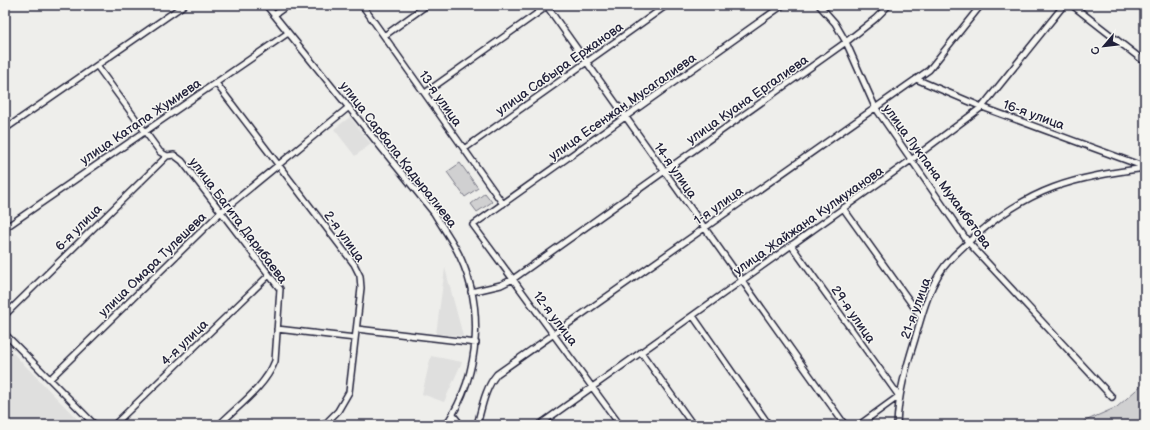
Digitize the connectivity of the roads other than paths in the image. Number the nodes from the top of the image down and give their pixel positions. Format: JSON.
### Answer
{"nodes":[{"id":1,"x":184,"y":5,"type":"edge"},
{"id":2,"x":266,"y":5,"type":"edge"},
{"id":3,"x":288,"y":5,"type":"edge"},
{"id":4,"x":362,"y":5,"type":"edge"},
{"id":5,"x":427,"y":5,"type":"edge"},
{"id":6,"x":547,"y":5,"type":"edge"},
{"id":7,"x":667,"y":5,"type":"edge"},
{"id":8,"x":783,"y":5,"type":"edge"},
{"id":9,"x":819,"y":5,"type":"edge"},
{"id":10,"x":889,"y":5,"type":"edge"},
{"id":11,"x":980,"y":5,"type":"edge"},
{"id":12,"x":1064,"y":5,"type":"edge"},
{"id":13,"x":1072,"y":5,"type":"edge"},
{"id":14,"x":274,"y":16,"type":"junction"},
{"id":15,"x":288,"y":33,"type":"junction"},
{"id":16,"x":384,"y":36,"type":"junction"},
{"id":17,"x":846,"y":42,"type":"junction"},
{"id":18,"x":586,"y":62,"type":"junction"},
{"id":19,"x":1145,"y":62,"type":"edge"},
{"id":20,"x":97,"y":66,"type":"junction"},
{"id":21,"x":916,"y":79,"type":"junction"},
{"id":22,"x":216,"y":83,"type":"junction"},
{"id":23,"x":425,"y":93,"type":"junction"},
{"id":24,"x":349,"y":107,"type":"junction"},
{"id":25,"x":982,"y":107,"type":"junction"},
{"id":26,"x":875,"y":108,"type":"junction"},
{"id":27,"x":626,"y":118,"type":"junction"},
{"id":28,"x":5,"y":129,"type":"edge"},
{"id":29,"x":144,"y":132,"type":"junction"},
{"id":30,"x":464,"y":149,"type":"junction"},
{"id":31,"x":167,"y":156,"type":"junction"},
{"id":32,"x":911,"y":160,"type":"junction"},
{"id":33,"x":278,"y":164,"type":"junction"},
{"id":34,"x":1145,"y":167,"type":"edge"},
{"id":35,"x":664,"y":171,"type":"junction"},
{"id":36,"x":503,"y":204,"type":"junction"},
{"id":37,"x":844,"y":208,"type":"junction"},
{"id":38,"x":221,"y":212,"type":"junction"},
{"id":39,"x":473,"y":225,"type":"joint"},
{"id":40,"x":5,"y":228,"type":"edge"},
{"id":41,"x":704,"y":228,"type":"junction"},
{"id":42,"x":968,"y":242,"type":"junction"},
{"id":43,"x":791,"y":245,"type":"junction"},
{"id":44,"x":269,"y":275,"type":"junction"},
{"id":45,"x":513,"y":279,"type":"junction"},
{"id":46,"x":742,"y":280,"type":"junction"},
{"id":47,"x":471,"y":292,"type":"junction"},
{"id":48,"x":5,"y":315,"type":"edge"},
{"id":49,"x":693,"y":316,"type":"junction"},
{"id":50,"x":921,"y":317,"type":"junction"},
{"id":51,"x":277,"y":329,"type":"junction"},
{"id":52,"x":356,"y":329,"type":"junction"},
{"id":53,"x":5,"y":334,"type":"edge"},
{"id":54,"x":554,"y":334,"type":"junction"},
{"id":55,"x":356,"y":338,"type":"junction"},
{"id":56,"x":476,"y":344,"type":"junction"},
{"id":57,"x":641,"y":352,"type":"junction"},
{"id":58,"x":50,"y":379,"type":"junction"},
{"id":59,"x":592,"y":387,"type":"junction"},
{"id":60,"x":898,"y":396,"type":"junction"},
{"id":61,"x":1112,"y":397,"type":"dead end"},
{"id":62,"x":453,"y":415,"type":"junction"},
{"id":63,"x":95,"y":425,"type":"edge"},
{"id":64,"x":114,"y":425,"type":"edge"},
{"id":65,"x":219,"y":425,"type":"edge"},
{"id":66,"x":324,"y":425,"type":"edge"},
{"id":67,"x":446,"y":425,"type":"edge"},
{"id":68,"x":461,"y":425,"type":"edge"},
{"id":69,"x":477,"y":425,"type":"edge"},
{"id":70,"x":540,"y":425,"type":"edge"},
{"id":71,"x":620,"y":425,"type":"edge"},
{"id":72,"x":693,"y":425,"type":"edge"},
{"id":73,"x":769,"y":425,"type":"edge"},
{"id":74,"x":845,"y":425,"type":"edge"},
{"id":75,"x":859,"y":425,"type":"edge"},
{"id":76,"x":897,"y":425,"type":"edge"}],
"edges":[{"from":1,"to":20,"type":"street"},
{"from":2,"to":14,"type":"street","name":"улица Сарбала Қадыралиева"},
{"from":3,"to":14,"type":"street"},
{"from":4,"to":16,"type":"street","name":"13-я улица"},
{"from":5,"to":16,"type":"street"},
{"from":6,"to":18,"type":"street","name":"14-я улица"},
{"from":6,"to":23,"type":"street"},
{"from":7,"to":18,"type":"street","name":"улица Сабыра Ержанова"},
{"from":8,"to":27,"type":"street","name":"улица Есенжан Мусагалиева"},
{"from":9,"to":17,"type":"street","name":"улица Лукпана Мухамбетова"},
{"from":10,"to":17,"type":"street","name":"улица Куана Ергалиева"},
{"from":11,"to":21,"type":"street","name":"1-я улица"},
{"from":12,"to":25,"type":"street","name":"улица Жайжана Кулмуханова"},
{"from":13,"to":19,"type":"street"},
{"from":14,"to":15,"type":"street","name":"улица Сарбала Қадыралиева"},
{"from":15,"to":22,"type":"street","name":"улица Катапа Жумиева"},
{"from":15,"to":24,"type":"street","name":"улица Сарбала Қадыралиева"},
{"from":16,"to":23,"type":"street","name":"13-я улица"},
{"from":17,"to":26,"type":"street","name":"улица Лукпана Мухамбетова"},
{"from":17,"to":35,"type":"street","name":"улица Куана Ергалиева"},
{"from":18,"to":27,"type":"street","name":"14-я улица"},
{"from":18,"to":30,"type":"street","name":"улица Сабыра Ержанова"},
{"from":20,"to":28,"type":"street"},
{"from":20,"to":29,"type":"street","name":"улица Багита Дарибаева"},
{"from":21,"to":25,"type":"street","name":"16-я улица"},
{"from":21,"to":26,"type":"street","name":"1-я улица"},
{"from":22,"to":29,"type":"street","name":"улица Катапа Жумиева"},
{"from":22,"to":33,"type":"street","name":"2-я улица"},
{"from":23,"to":30,"type":"street","name":"13-я улица"},
{"from":24,"to":33,"type":"street","name":"улица Омара Тулешева"},
{"from":24,"to":47,"type":"street","name":"улица Сарбала Қадыралиева"},
{"from":25,"to":32,"type":"street","name":"улица Жайжана Кулмуханова"},
{"from":25,"to":34,"type":"street","name":"16-я улица"},
{"from":26,"to":32,"type":"street","name":"улица Лукпана Мухамбетова"},
{"from":26,"to":41,"type":"street","name":"1-я улица"},
{"from":27,"to":35,"type":"street","name":"14-я улица"},
{"from":27,"to":36,"type":"street","name":"улица Есенжан Мусагалиева"},
{"from":29,"to":31,"type":"street","name":"улица Багита Дарибаева"},
{"from":29,"to":40,"type":"street","name":"улица Катапа Жумиева"},
{"from":30,"to":36,"type":"street","name":"13-я улица"},
{"from":31,"to":38,"type":"street","name":"улица Багита Дарибаева"},
{"from":31,"to":48,"type":"street","name":"6-я улица"},
{"from":32,"to":37,"type":"street","name":"улица Жайжана Кулмуханова"},
{"from":32,"to":42,"type":"street","name":"улица Лукпана Мухамбетова"},
{"from":33,"to":38,"type":"street","name":"улица Омара Тулешева"},
{"from":33,"to":52,"type":"street","name":"2-я улица"},
{"from":34,"to":42,"type":"street","name":"21-я улица"},
{"from":35,"to":41,"type":"street","name":"14-я улица"},
{"from":35,"to":45,"type":"street","name":"улица Куана Ергалиева"},
{"from":36,"to":39,"type":"street","name":"улица Есенжан Мусагалиева"},
{"from":37,"to":43,"type":"street","name":"улица Жайжана Кулмуханова"},
{"from":37,"to":50,"type":"street"},
{"from":38,"to":44,"type":"street","name":"улица Багита Дарибаева"},
{"from":38,"to":58,"type":"street","name":"улица Омара Тулешева"},
{"from":39,"to":45,"type":"street","name":"12-я улица"},
{"from":41,"to":46,"type":"street","name":"14-я улица"},
{"from":41,"to":54,"type":"street","name":"1-я улица"},
{"from":42,"to":50,"type":"street","name":"21-я улица"},
{"from":42,"to":61,"type":"street","name":"улица Лукпана Мухамбетова"},
{"from":43,"to":46,"type":"street","name":"улица Жайжана Кулмуханова"},
{"from":43,"to":60,"type":"street","name":"29-я улица"},
{"from":44,"to":51,"type":"street","name":"улица Багита Дарибаева"},
{"from":44,"to":64,"type":"street","name":"4-я улица"},
{"from":45,"to":47,"type":"street","name":"улица Куана Ергалиева"},
{"from":45,"to":54,"type":"street","name":"12-я улица"},
{"from":46,"to":49,"type":"street","name":"улица Жайжана Кулмуханова"},
{"from":46,"to":74,"type":"street","name":"14-я улица"},
{"from":47,"to":56,"type":"street","name":"улица Сарбала Қадыралиева"},
{"from":49,"to":57,"type":"street","name":"улица Жайжана Кулмуханова"},
{"from":49,"to":73,"type":"street"},
{"from":50,"to":60,"type":"street","name":"21-я улица"},
{"from":51,"to":55,"type":"street"},
{"from":51,"to":65,"type":"street","name":"улица Багита Дарибаева"},
{"from":52,"to":55,"type":"street","name":"2-я улица"},
{"from":52,"to":56,"type":"street"},
{"from":53,"to":58,"type":"street"},
{"from":54,"to":59,"type":"street","name":"12-я улица"},
{"from":54,"to":69,"type":"street","name":"1-я улица"},
{"from":55,"to":66,"type":"street","name":"2-я улица"},
{"from":56,"to":62,"type":"street","name":"улица Сарбала Қадыралиева"},
{"from":57,"to":59,"type":"street","name":"улица Жайжана Кулмуханова"},
{"from":57,"to":72,"type":"street"},
{"from":58,"to":63,"type":"street"},
{"from":59,"to":70,"type":"street","name":"улица Жайжана Кулмуханова"},
{"from":59,"to":71,"type":"street","name":"12-я улица"},
{"from":60,"to":75,"type":"street"},
{"from":60,"to":76,"type":"street","name":"21-я улица"},
{"from":62,"to":67,"type":"street","name":"улица Сарбала Қадыралиева"},
{"from":62,"to":68,"type":"street"}]}
